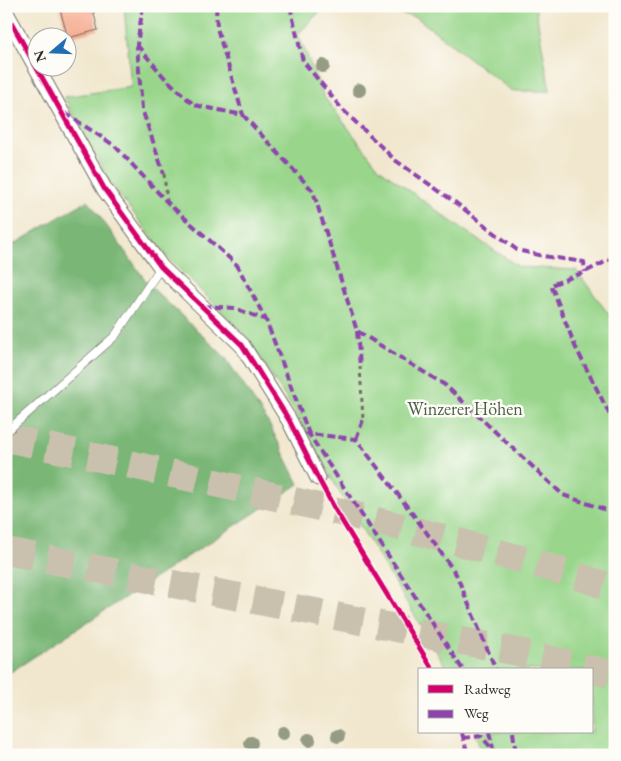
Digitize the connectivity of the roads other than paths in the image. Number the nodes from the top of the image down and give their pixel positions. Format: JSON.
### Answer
{"nodes":[{"id":1,"x":6,"y":13,"type":"edge"},
{"id":2,"x":161,"y":267,"type":"junction"},
{"id":3,"x":6,"y":432,"type":"edge"},
{"id":4,"x":318,"y":478,"type":"dead end"}],
"edges":[{"from":1,"to":2,"type":"street"},
{"from":2,"to":3,"type":"lane"},
{"from":2,"to":4,"type":"street"}]}
